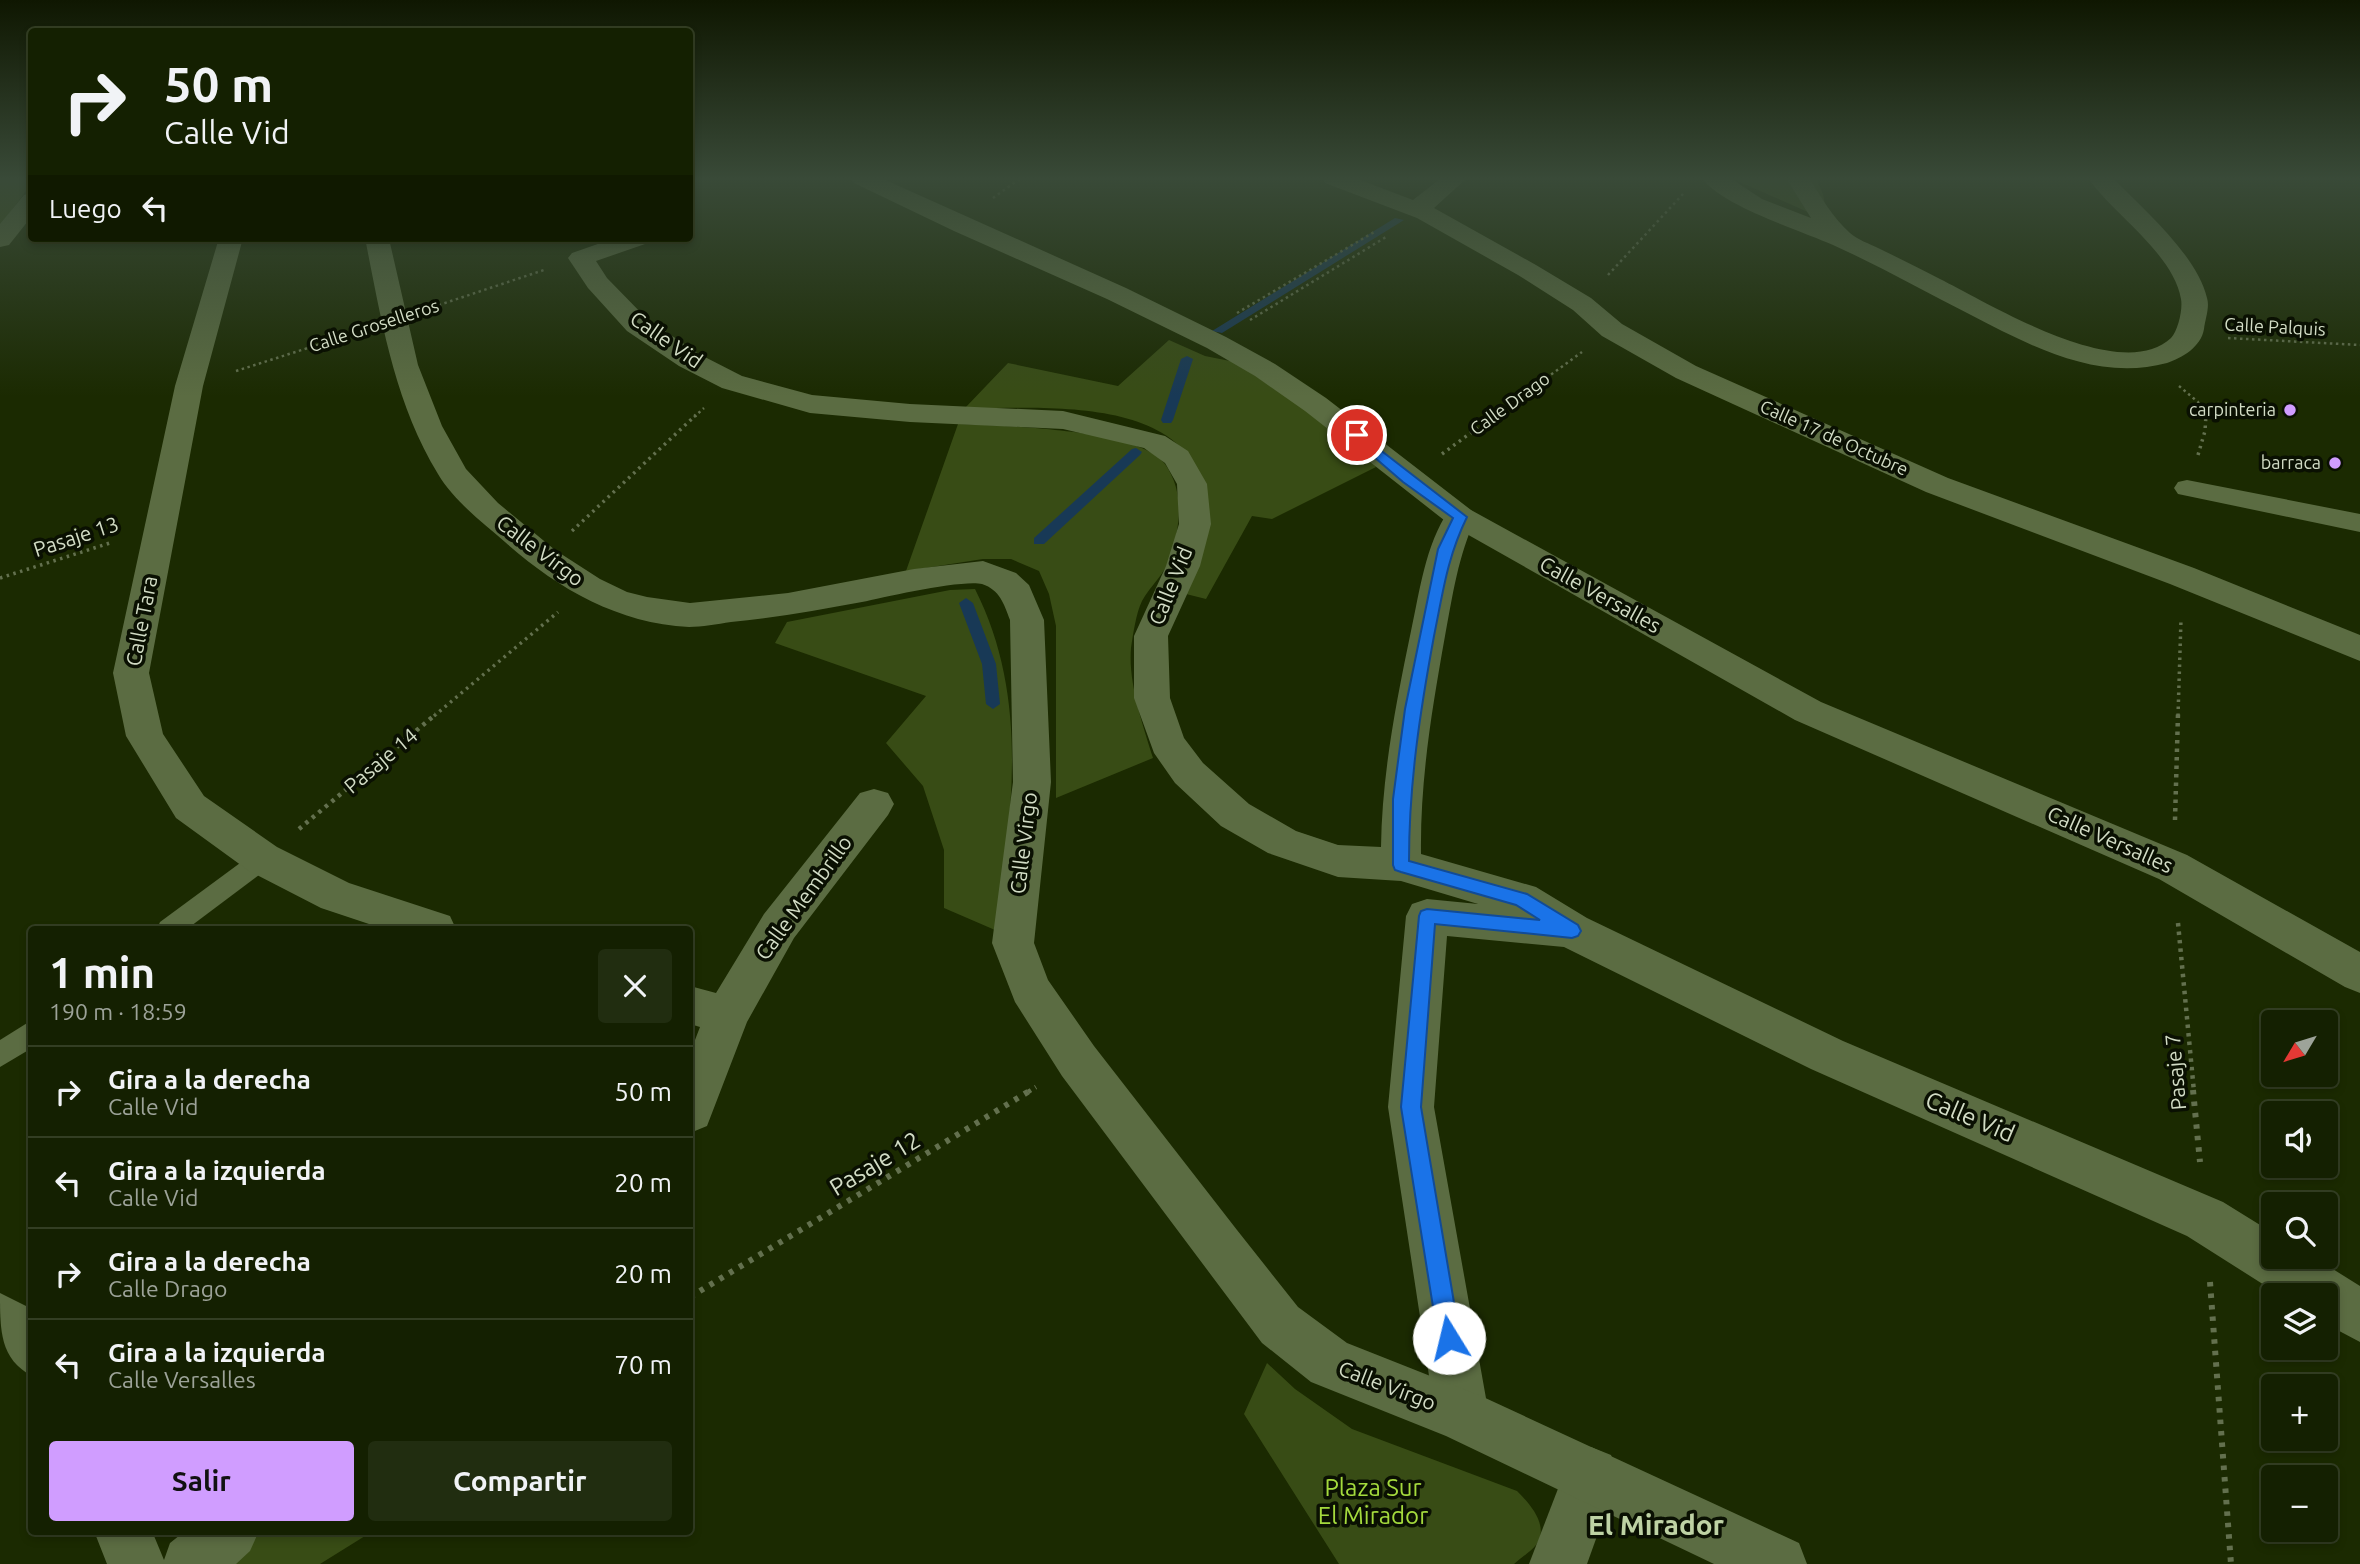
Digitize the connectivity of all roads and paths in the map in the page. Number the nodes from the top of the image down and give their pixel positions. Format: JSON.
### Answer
{"nodes":[{"id":1,"x":227,"y":251,"type":"edge"},
{"id":2,"x":380,"y":251,"type":"edge"},
{"id":3,"x":601,"y":251,"type":"edge"},
{"id":4,"x":1018,"y":251,"type":"edge"},
{"id":5,"x":1344,"y":251,"type":"edge"},
{"id":6,"x":1355,"y":251,"type":"edge"},
{"id":7,"x":1491,"y":251,"type":"edge"},
{"id":8,"x":1630,"y":251,"type":"edge"},
{"id":9,"x":1865,"y":251,"type":"edge"},
{"id":10,"x":2167,"y":251,"type":"edge"},
{"id":11,"x":580,"y":258,"type":"junction"},
{"id":12,"x":1582,"y":304,"type":"junction"},
{"id":13,"x":393,"y":320,"type":"junction"},
{"id":14,"x":1612,"y":330,"type":"junction"},
{"id":15,"x":2189,"y":336,"type":"junction"},
{"id":16,"x":1207,"y":339,"type":"junction"},
{"id":17,"x":2360,"y":345,"type":"edge"},
{"id":18,"x":732,"y":382,"type":"junction"},
{"id":19,"x":189,"y":386,"type":"junction"},
{"id":20,"x":1408,"y":479,"type":"junction"},
{"id":21,"x":2187,"y":488,"type":"dead end"},
{"id":22,"x":1460,"y":517,"type":"junction"},
{"id":23,"x":2360,"y":523,"type":"edge"},
{"id":24,"x":162,"y":527,"type":"junction"},
{"id":25,"x":543,"y":558,"type":"junction"},
{"id":26,"x":2182,"y":576,"type":"junction"},
{"id":27,"x":0,"y":578,"type":"edge"},
{"id":28,"x":588,"y":587,"type":"junction"},
{"id":29,"x":2360,"y":649,"type":"edge"},
{"id":30,"x":874,"y":804,"type":"dead end"},
{"id":31,"x":263,"y":859,"type":"junction"},
{"id":32,"x":1401,"y":865,"type":"junction"},
{"id":33,"x":2173,"y":867,"type":"junction"},
{"id":34,"x":173,"y":926,"type":"edge"},
{"id":35,"x":426,"y":926,"type":"edge"},
{"id":36,"x":1572,"y":931,"type":"junction"},
{"id":37,"x":2360,"y":974,"type":"edge"},
{"id":38,"x":708,"y":1010,"type":"edge"},
{"id":39,"x":28,"y":1035,"type":"edge"},
{"id":40,"x":0,"y":1055,"type":"edge"},
{"id":41,"x":1078,"y":1061,"type":"junction"},
{"id":42,"x":693,"y":1094,"type":"edge"},
{"id":43,"x":2205,"y":1219,"type":"junction"},
{"id":44,"x":693,"y":1295,"type":"edge"},
{"id":45,"x":2360,"y":1316,"type":"edge"},
{"id":46,"x":0,"y":1319,"type":"edge"},
{"id":47,"x":28,"y":1344,"type":"edge"},
{"id":48,"x":1462,"y":1415,"type":"junction"},
{"id":49,"x":1591,"y":1475,"type":"junction"},
{"id":50,"x":125,"y":1535,"type":"edge"},
{"id":51,"x":225,"y":1535,"type":"edge"},
{"id":52,"x":136,"y":1564,"type":"edge"},
{"id":53,"x":191,"y":1564,"type":"edge"},
{"id":54,"x":1558,"y":1564,"type":"edge"},
{"id":55,"x":1778,"y":1564,"type":"edge"},
{"id":56,"x":2231,"y":1564,"type":"edge"}],
"edges":[{"from":1,"to":19,"type":"street","name":"Calle Tara"},
{"from":2,"to":13,"type":"street","name":"Calle Virgo"},
{"from":3,"to":11,"type":"street"},
{"from":4,"to":16,"type":"street","name":"Calle Versalles"},
{"from":5,"to":16,"type":"path"},
{"from":6,"to":16,"type":"path"},
{"from":7,"to":12,"type":"street","name":"Calle 17 de Octubre"},
{"from":8,"to":12,"type":"path"},
{"from":9,"to":15,"type":"street"},
{"from":10,"to":15,"type":"street"},
{"from":11,"to":13,"type":"path","name":"Calle Groselleros"},
{"from":11,"to":18,"type":"street","name":"Calle Vid"},
{"from":12,"to":14,"type":"street","name":"Calle 17 de Octubre"},
{"from":13,"to":19,"type":"path","name":"Calle Groselleros"},
{"from":13,"to":25,"type":"street","name":"Calle Virgo"},
{"from":14,"to":20,"type":"path","name":"Calle Drago"},
{"from":14,"to":26,"type":"street","name":"Calle 17 de Octubre"},
{"from":15,"to":17,"type":"path","name":"Calle Palquis"},
{"from":16,"to":20,"type":"street","name":"Calle Versalles"},
{"from":18,"to":25,"type":"path"},
{"from":18,"to":32,"type":"street","name":"Calle Vid"},
{"from":19,"to":24,"type":"street","name":"Calle Tara"},
{"from":20,"to":22,"type":"street","name":"Calle Versalles"},
{"from":21,"to":23,"type":"street"},
{"from":22,"to":32,"type":"street"},
{"from":22,"to":33,"type":"street","name":"Calle Versalles"},
{"from":24,"to":27,"type":"path","name":"Pasaje 13"},
{"from":24,"to":31,"type":"street","name":"Calle Tara"},
{"from":25,"to":28,"type":"street","name":"Calle Virgo"},
{"from":26,"to":29,"type":"street","name":"Calle 17 de Octubre"},
{"from":26,"to":33,"type":"path","name":"Pasaje 7"},
{"from":28,"to":31,"type":"path","name":"Pasaje 14"},
{"from":28,"to":41,"type":"street","name":"Calle Virgo"},
{"from":30,"to":38,"type":"street","name":"Calle Membrillo"},
{"from":31,"to":34,"type":"lane"},
{"from":31,"to":35,"type":"street","name":"Calle Tara"},
{"from":32,"to":36,"type":"street","name":"Calle Vid"},
{"from":33,"to":37,"type":"street","name":"Calle Versalles"},
{"from":33,"to":43,"type":"path","name":"Pasaje 7"},
{"from":36,"to":43,"type":"street","name":"Calle Vid"},
{"from":36,"to":48,"type":"street","name":"Calle Vid"},
{"from":38,"to":42,"type":"street","name":"Calle Membrillo"},
{"from":39,"to":40,"type":"lane"},
{"from":41,"to":44,"type":"path","name":"Pasaje 12"},
{"from":41,"to":48,"type":"street","name":"Calle Virgo"},
{"from":43,"to":45,"type":"street","name":"Calle Vid"},
{"from":43,"to":56,"type":"path","name":"Pasaje 7"},
{"from":46,"to":47,"type":"street"},
{"from":48,"to":49,"type":"street","name":"Calle Virgo"},
{"from":49,"to":54,"type":"street"},
{"from":49,"to":55,"type":"street","name":"Calle Virgo"},
{"from":50,"to":52,"type":"street"},
{"from":51,"to":53,"type":"street"}]}
